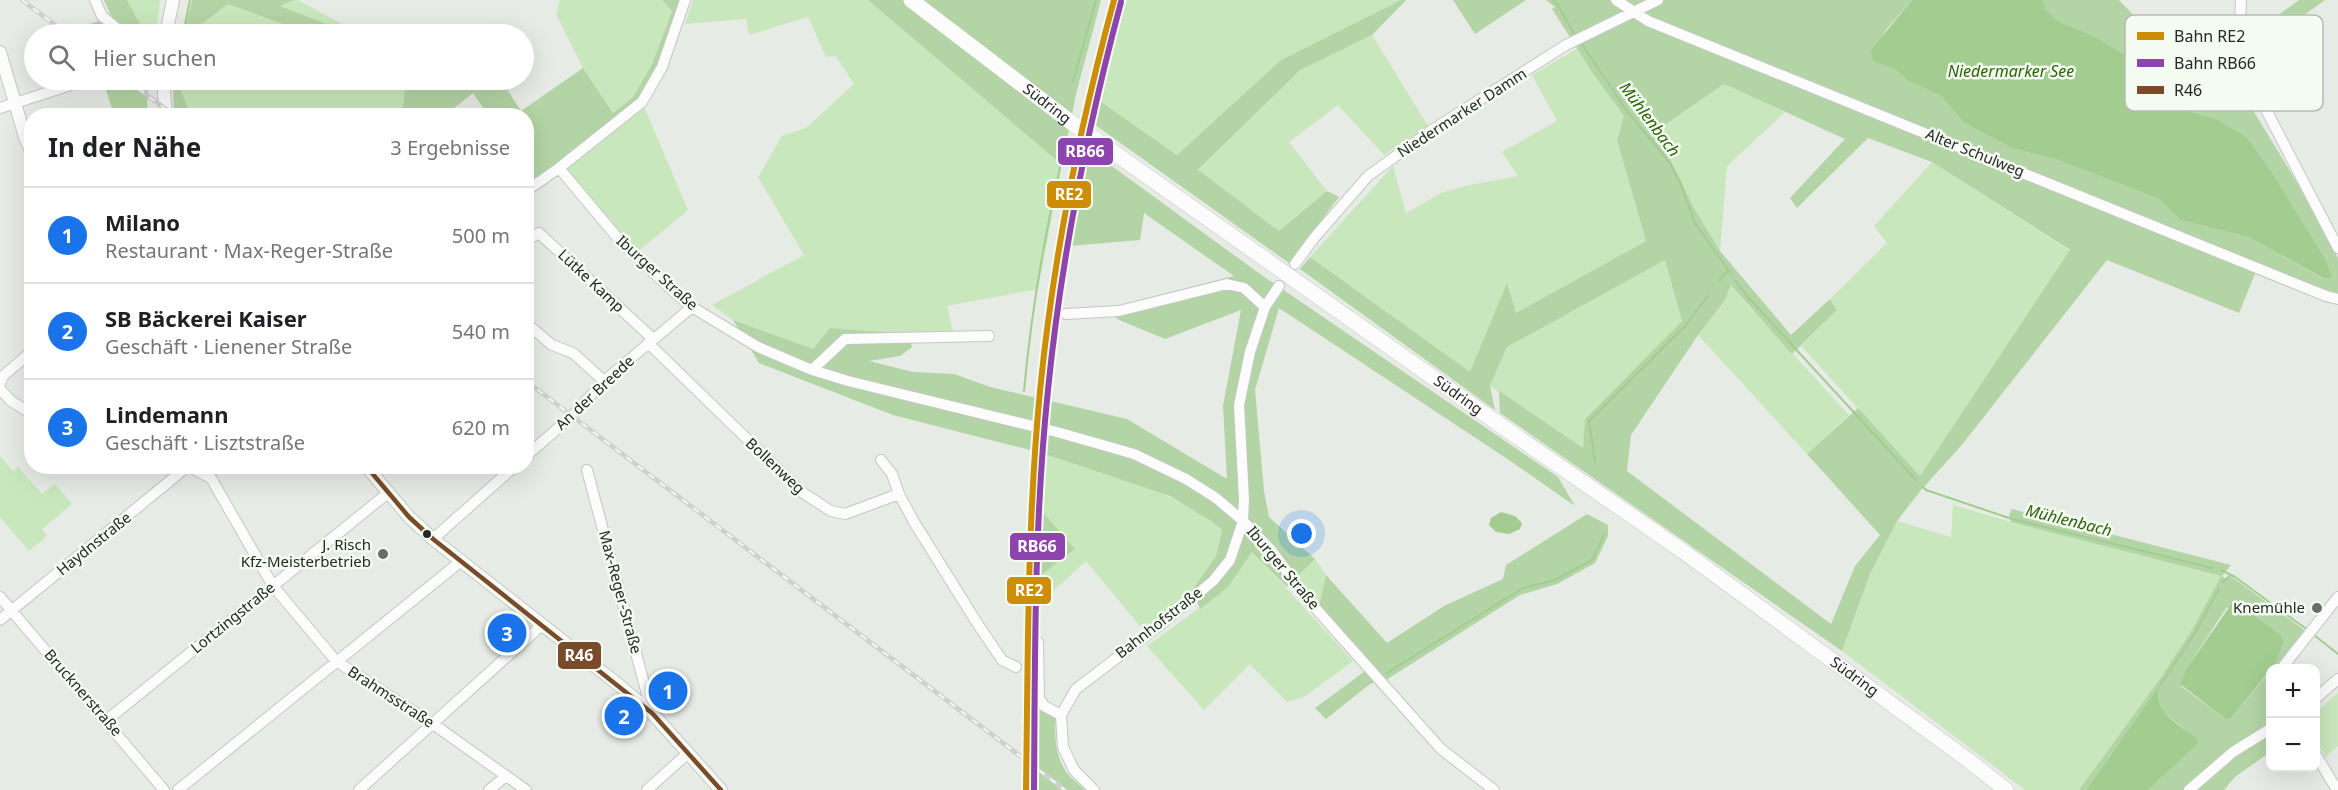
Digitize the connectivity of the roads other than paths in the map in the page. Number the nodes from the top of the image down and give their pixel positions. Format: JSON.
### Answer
{"nodes":[{"id":1,"x":95,"y":0,"type":"edge"},
{"id":2,"x":172,"y":0,"type":"edge"},
{"id":3,"x":685,"y":0,"type":"edge"},
{"id":4,"x":912,"y":0,"type":"edge"},
{"id":5,"x":1616,"y":0,"type":"edge"},
{"id":6,"x":1658,"y":0,"type":"edge"},
{"id":7,"x":2241,"y":0,"type":"edge"},
{"id":8,"x":1633,"y":12,"type":"junction"},
{"id":9,"x":2240,"y":15,"type":"edge"},
{"id":10,"x":112,"y":24,"type":"edge"},
{"id":11,"x":168,"y":24,"type":"edge"},
{"id":12,"x":0,"y":52,"type":"edge"},
{"id":13,"x":55,"y":90,"type":"edge"},
{"id":14,"x":164,"y":90,"type":"edge"},
{"id":15,"x":15,"y":103,"type":"junction"},
{"id":16,"x":0,"y":108,"type":"edge"},
{"id":17,"x":165,"y":108,"type":"edge"},
{"id":18,"x":2267,"y":111,"type":"edge"},
{"id":19,"x":24,"y":129,"type":"edge"},
{"id":20,"x":559,"y":168,"type":"junction"},
{"id":21,"x":534,"y":185,"type":"edge"},
{"id":22,"x":534,"y":236,"type":"edge"},
{"id":23,"x":2338,"y":248,"type":"edge"},
{"id":24,"x":1295,"y":264,"type":"dead end"},
{"id":25,"x":1280,"y":286,"type":"dead end"},
{"id":26,"x":2338,"y":299,"type":"edge"},
{"id":27,"x":692,"y":307,"type":"junction"},
{"id":28,"x":1265,"y":307,"type":"junction"},
{"id":29,"x":1066,"y":314,"type":"dead end"},
{"id":30,"x":534,"y":330,"type":"edge"},
{"id":31,"x":988,"y":336,"type":"dead end"},
{"id":32,"x":651,"y":341,"type":"junction"},
{"id":33,"x":24,"y":358,"type":"edge"},
{"id":34,"x":812,"y":370,"type":"junction"},
{"id":35,"x":1,"y":379,"type":"edge"},
{"id":36,"x":604,"y":381,"type":"junction"},
{"id":37,"x":0,"y":389,"type":"edge"},
{"id":38,"x":24,"y":409,"type":"edge"},
{"id":39,"x":534,"y":449,"type":"edge"},
{"id":40,"x":881,"y":460,"type":"dead end"},
{"id":41,"x":587,"y":470,"type":"dead end"},
{"id":42,"x":178,"y":474,"type":"edge"},
{"id":43,"x":204,"y":474,"type":"edge"},
{"id":44,"x":373,"y":474,"type":"edge"},
{"id":45,"x":506,"y":474,"type":"edge"},
{"id":46,"x":388,"y":493,"type":"junction"},
{"id":47,"x":900,"y":494,"type":"junction"},
{"id":48,"x":1243,"y":521,"type":"junction"},
{"id":49,"x":433,"y":539,"type":"junction"},
{"id":50,"x":460,"y":561,"type":"junction"},
{"id":51,"x":273,"y":586,"type":"junction"},
{"id":52,"x":0,"y":597,"type":"edge"},
{"id":53,"x":2338,"y":597,"type":"edge"},
{"id":54,"x":12,"y":610,"type":"junction"},
{"id":55,"x":0,"y":620,"type":"edge"},
{"id":56,"x":542,"y":625,"type":"junction"},
{"id":57,"x":1038,"y":642,"type":"dead end"},
{"id":58,"x":336,"y":661,"type":"junction"},
{"id":59,"x":2286,"y":664,"type":"edge"},
{"id":60,"x":1016,"y":667,"type":"dead end"},
{"id":61,"x":2338,"y":679,"type":"edge"},
{"id":62,"x":2320,"y":695,"type":"edge"},
{"id":63,"x":651,"y":713,"type":"junction"},
{"id":64,"x":1061,"y":715,"type":"junction"},
{"id":65,"x":107,"y":720,"type":"junction"},
{"id":66,"x":433,"y":724,"type":"junction"},
{"id":67,"x":2266,"y":732,"type":"edge"},
{"id":68,"x":688,"y":753,"type":"junction"},
{"id":69,"x":2320,"y":762,"type":"edge"},
{"id":70,"x":506,"y":776,"type":"junction"},
{"id":71,"x":164,"y":790,"type":"edge"},
{"id":72,"x":178,"y":790,"type":"edge"},
{"id":73,"x":359,"y":790,"type":"edge"},
{"id":74,"x":489,"y":790,"type":"edge"},
{"id":75,"x":526,"y":790,"type":"edge"},
{"id":76,"x":647,"y":790,"type":"edge"},
{"id":77,"x":721,"y":790,"type":"edge"},
{"id":78,"x":1094,"y":790,"type":"edge"},
{"id":79,"x":1494,"y":790,"type":"edge"},
{"id":80,"x":2006,"y":790,"type":"edge"},
{"id":81,"x":2189,"y":790,"type":"edge"},
{"id":82,"x":2337,"y":790,"type":"edge"}],
"edges":[{"from":1,"to":10,"type":"street"},
{"from":2,"to":11,"type":"street"},
{"from":3,"to":20,"type":"street"},
{"from":4,"to":80,"type":"main road","name":"Südring"},
{"from":5,"to":8,"type":"street","name":"Alter Schulweg"},
{"from":6,"to":8,"type":"street","name":"Niedermarker Damm"},
{"from":7,"to":9,"type":"street"},
{"from":8,"to":24,"type":"street","name":"Niedermarker Damm"},
{"from":8,"to":26,"type":"street","name":"Alter Schulweg"},
{"from":12,"to":15,"type":"street"},
{"from":13,"to":15,"type":"street"},
{"from":14,"to":17,"type":"street"},
{"from":15,"to":16,"type":"street"},
{"from":15,"to":19,"type":"street"},
{"from":18,"to":23,"type":"street"},
{"from":20,"to":21,"type":"street"},
{"from":20,"to":27,"type":"street","name":"Iburger Straße"},
{"from":22,"to":32,"type":"street","name":"Lütke Kamp"},
{"from":25,"to":28,"type":"street"},
{"from":27,"to":32,"type":"street","name":"An der Breede"},
{"from":27,"to":34,"type":"street","name":"Iburger Straße"},
{"from":28,"to":29,"type":"street"},
{"from":28,"to":48,"type":"street"},
{"from":30,"to":36,"type":"street"},
{"from":31,"to":34,"type":"street"},
{"from":32,"to":36,"type":"street","name":"An der Breede"},
{"from":32,"to":47,"type":"street","name":"Bollenweg"},
{"from":33,"to":35,"type":"street"},
{"from":34,"to":48,"type":"street","name":"Iburger Straße"},
{"from":36,"to":39,"type":"street","name":"An der Breede"},
{"from":37,"to":38,"type":"street"},
{"from":40,"to":47,"type":"street"},
{"from":41,"to":63,"type":"street","name":"Max-Reger-Straße"},
{"from":42,"to":54,"type":"street","name":"Haydnstraße"},
{"from":43,"to":51,"type":"street","name":"Brahmsstraße"},
{"from":44,"to":46,"type":"street"},
{"from":45,"to":49,"type":"street"},
{"from":46,"to":49,"type":"street"},
{"from":46,"to":51,"type":"street","name":"Lortzingstraße"},
{"from":47,"to":60,"type":"street"},
{"from":48,"to":64,"type":"street","name":"Bahnhofstraße"},
{"from":48,"to":79,"type":"street","name":"Iburger Straße"},
{"from":49,"to":50,"type":"street"},
{"from":50,"to":56,"type":"street"},
{"from":50,"to":58,"type":"street"},
{"from":51,"to":58,"type":"street","name":"Brahmsstraße"},
{"from":51,"to":65,"type":"street","name":"Lortzingstraße"},
{"from":52,"to":54,"type":"street","name":"Brucknerstraße"},
{"from":53,"to":59,"type":"street"},
{"from":54,"to":55,"type":"street","name":"Haydnstraße"},
{"from":54,"to":65,"type":"street","name":"Brucknerstraße"},
{"from":56,"to":63,"type":"street"},
{"from":56,"to":66,"type":"street"},
{"from":57,"to":64,"type":"street"},
{"from":58,"to":66,"type":"street","name":"Brahmsstraße"},
{"from":58,"to":72,"type":"street"},
{"from":61,"to":62,"type":"street"},
{"from":63,"to":68,"type":"street"},
{"from":64,"to":78,"type":"street"},
{"from":65,"to":71,"type":"street","name":"Brucknerstraße"},
{"from":66,"to":70,"type":"street","name":"Brahmsstraße"},
{"from":66,"to":73,"type":"street"},
{"from":67,"to":81,"type":"street"},
{"from":68,"to":76,"type":"street"},
{"from":68,"to":77,"type":"street"},
{"from":69,"to":82,"type":"street"},
{"from":70,"to":74,"type":"street"},
{"from":70,"to":75,"type":"street","name":"Brahmsstraße"}]}
